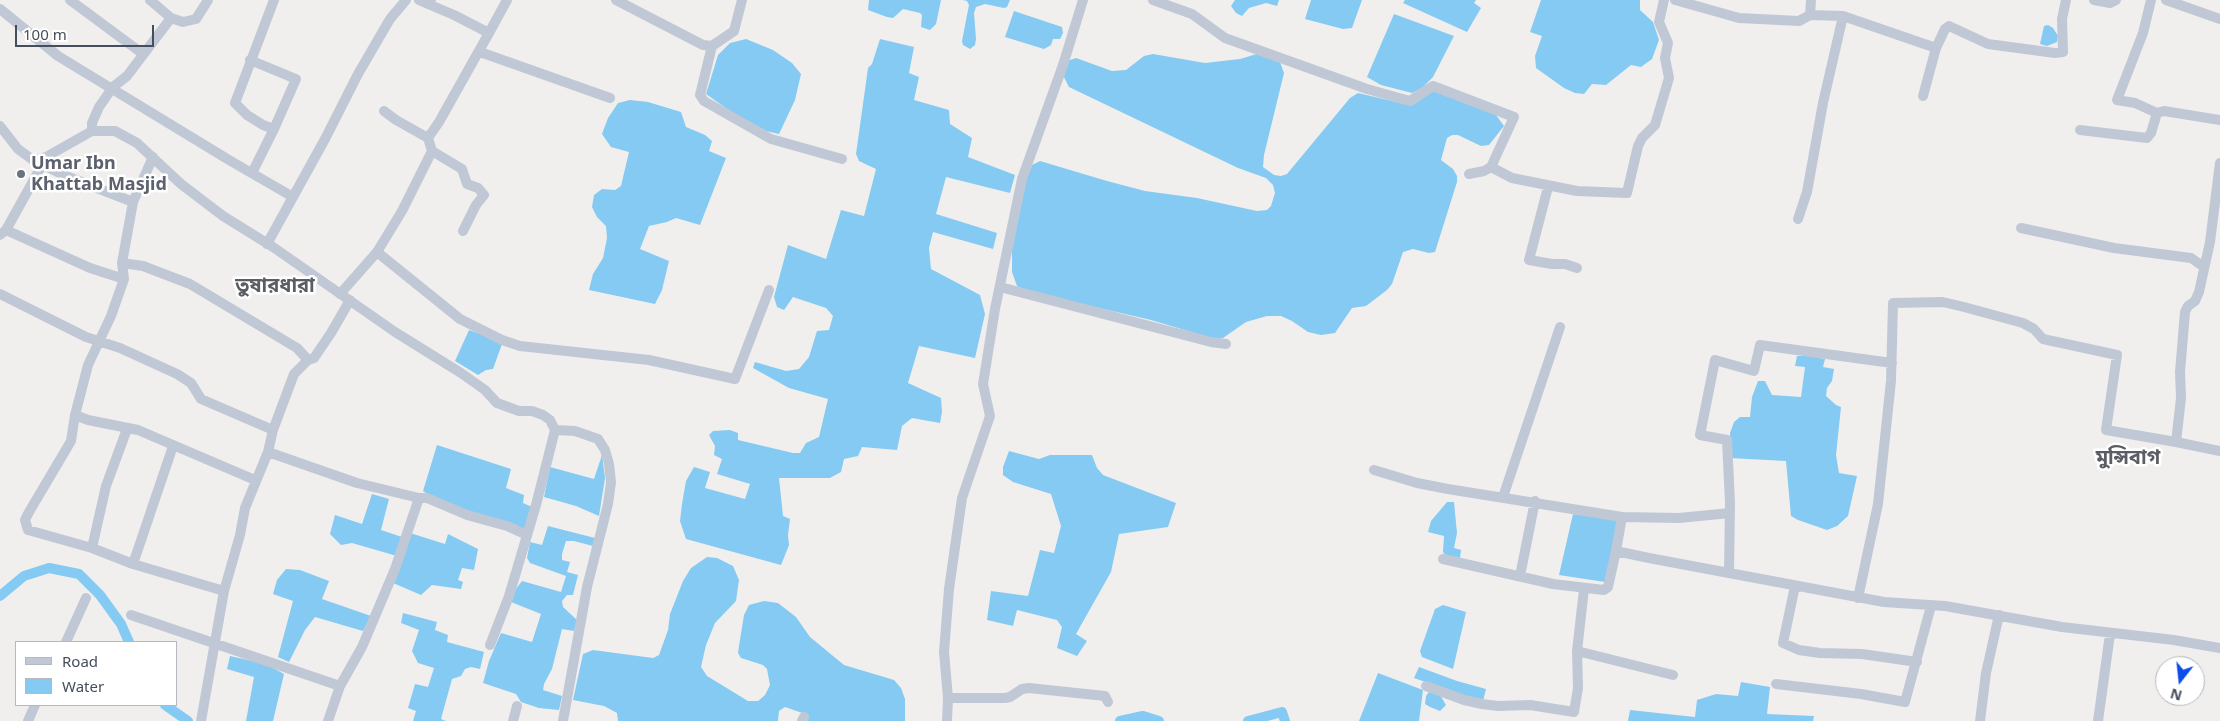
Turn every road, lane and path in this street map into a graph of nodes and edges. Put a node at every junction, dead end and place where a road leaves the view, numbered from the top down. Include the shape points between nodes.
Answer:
1 (70, 0) edge
2 (150, 0) edge
3 (208, 0) edge
4 (274, 0) edge
5 (406, 0) edge
6 (507, 0) edge
7 (616, 0) edge
8 (742, 0) edge
9 (1084, 0) edge
10 (1153, 0) edge
11 (1664, 0) edge
12 (1675, 0) edge
13 (1811, 0) edge
14 (2066, 0) edge
15 (2094, 0) edge
16 (2116, 0) edge
17 (2151, 0) edge
18 (2166, 0) edge
19 (426, 1) edge
20 (0, 9) edge
21 (1810, 15) junction
22 (1843, 16) junction
23 (171, 18) junction
24 (2220, 19) edge
25 (489, 33) junction
26 (712, 46) junction
27 (1936, 48) junction
28 (480, 52) junction
29 (143, 54) junction
30 (250, 60) junction
31 (112, 87) junction
32 (1923, 96) dead end
33 (610, 98) dead end
34 (384, 111) dead end
35 (2157, 113) junction
36 (2220, 120) edge
37 (0, 126) edge
38 (274, 129) junction
39 (2080, 130) dead end
40 (92, 131) junction
41 (428, 138) junction
42 (432, 151) junction
43 (153, 157) junction
44 (842, 159) dead end
45 (41, 160) junction
46 (2220, 163) edge
47 (1491, 167) junction
48 (252, 174) junction
49 (1468, 174) dead end
50 (1548, 187) junction
51 (293, 197) junction
52 (132, 202) junction
53 (1798, 219) dead end
54 (2021, 228) dead end
55 (463, 231) dead end
56 (3, 232) edge
57 (267, 244) junction
58 (2220, 248) edge
59 (2208, 249) junction
60 (376, 252) junction
61 (122, 263) junction
62 (2204, 266) junction
63 (1577, 268) dead end
64 (124, 279) junction
65 (1000, 287) junction
66 (769, 290) dead end
67 (0, 294) edge
68 (340, 294) junction
69 (350, 300) junction
70 (1560, 327) dead end
71 (99, 342) junction
72 (1226, 344) dead end
73 (308, 360) junction
74 (1892, 362) junction
75 (76, 415) junction
76 (127, 429) junction
77 (273, 430) junction
78 (555, 430) junction
79 (2176, 442) junction
80 (173, 446) junction
81 (2220, 451) edge
82 (268, 452) junction
83 (1374, 470) dead end
84 (255, 480) junction
85 (1503, 497) junction
86 (418, 498) junction
87 (1535, 501) junction
88 (1730, 513) junction
89 (1622, 517) junction
90 (527, 535) junction
91 (92, 548) junction
92 (1616, 551) junction
93 (1443, 558) dead end
94 (133, 564) junction
95 (1729, 573) junction
96 (1520, 576) junction
97 (1795, 586) junction
98 (1584, 589) junction
99 (224, 591) junction
100 (86, 598) dead end
101 (1858, 598) junction
102 (1931, 606) junction
103 (131, 615) dead end
104 (1999, 615) junction
105 (2110, 634) junction
106 (66, 641) edge
107 (214, 644) junction
108 (490, 645) dead end
109 (2220, 648) edge
110 (1577, 651) junction
111 (1917, 662) junction
112 (1673, 675) dead end
113 (1776, 684) dead end
114 (340, 686) junction
115 (1426, 686) dead end
116 (948, 698) junction
117 (1108, 702) dead end
118 (35, 706) edge
119 (517, 706) dead end
120 (1573, 717) edge
121 (28, 721) edge
122 (201, 721) edge
123 (328, 721) edge
124 (513, 721) edge
125 (563, 721) edge
126 (947, 721) edge
127 (1980, 721) edge
128 (2098, 721) edge

1 - 29 street
2 - 23 street
3 - 23 street via 196,19 183,22
4 - 30 street
5 - 51 street via 390,19
6 - 25 street
7 - 26 street via 703,45
8 - 26 street via 734,31
9 - 65 street via 1022,179
10 - 47 street via 1192,14 1224,38 1367,89 1410,101 1433,86 1514,117
11 - 50 street via 1659,22 1668,43 1665,58 1669,78 1655,125 1638,146 1627,193
12 - 21 street via 1739,18 1800,20
13 - 21 street
14 - 27 street via 2062,19 2063,52 1988,44 1949,26
15 - 16 street via 2110,3
17 - 35 street via 2143,33 2118,100
18 - 24 street
19 - 25 street
20 - 31 street via 58,56
21 - 22 street
22 - 27 street
22 - 53 street via 1807,192
23 - 29 street
25 - 28 street
26 - 44 street via 700,95 704,101 771,139
27 - 32 street
28 - 33 street
28 - 41 street
29 - 31 street via 127,76
30 - 38 street via 235,103 248,115
30 - 38 street via 296,79
31 - 40 street via 99,107
31 - 48 street
34 - 41 street
35 - 36 street via 2202,115
35 - 39 street via 2152,133 2147,138
37 - 45 street via 18,149
38 - 48 street
40 - 43 street via 115,131
40 - 45 street
41 - 42 street
42 - 55 street via 462,169 467,184 484,194
42 - 60 street via 402,211
43 - 52 street
43 - 57 street via 181,184
45 - 52 street via 66,176
45 - 56 street
46 - 59 street
47 - 49 street
47 - 50 street via 1512,178
48 - 51 street
50 - 63 street via 1529,260
51 - 57 street
52 - 61 street
54 - 62 street via 2114,248 2191,258
56 - 64 street
57 - 68 street
58 - 59 street
59 - 62 street
60 - 66 street via 460,319 502,340 520,346 649,360 735,379
60 - 68 street
61 - 64 street
61 - 73 street via 142,266 190,284 297,348
62 - 79 street via 2195,301 2185,312
64 - 71 street
65 - 72 street
65 - 116 street via 983,384 990,416 962,498 952,565 944,652
67 - 71 street
68 - 69 street
69 - 73 street via 323,346 314,358
69 - 78 street via 461,373 497,403 543,415
70 - 85 street
71 - 75 street via 88,365
71 - 77 street via 177,374 191,383 201,399
73 - 77 street via 294,374
74 - 79 street via 1893,303 1943,302 2015,321 2034,329 2043,339 2117,355 2106,430
74 - 88 street via 1760,345 1754,370 1715,360 1700,435 1727,440
74 - 101 street via 1878,504
75 - 76 street
75 - 91 street via 71,441 29,512 26,524 28,530
76 - 80 street via 138,430
76 - 91 street via 106,486
77 - 82 street
78 - 90 street
78 - 125 street via 575,431 598,439 605,450 611,482 587,587
79 - 81 street
80 - 84 street
80 - 94 street
82 - 84 street
82 - 86 street via 357,483
83 - 85 street via 1417,483
84 - 99 street
85 - 87 street
86 - 90 street via 427,498
86 - 114 street via 396,569 359,653
87 - 89 street
87 - 96 street
88 - 89 street via 1679,518
88 - 95 street
89 - 92 street
90 - 108 street
91 - 94 street
92 - 95 street
92 - 98 street via 1608,587 1604,590
93 - 96 street
94 - 99 street
95 - 97 street
96 - 98 street
97 - 101 street
97 - 111 street via 1782,644 1820,653 1862,654
98 - 110 street
99 - 107 street
100 - 106 street
101 - 102 street
102 - 104 street
102 - 111 street
103 - 107 street
104 - 105 street
104 - 127 street via 1986,673
105 - 109 street
105 - 128 street
107 - 114 street
107 - 122 street
110 - 112 street
110 - 120 street via 1578,688
111 - 113 street via 1905,702
114 - 123 street
115 - 120 street via 1482,704 1530,705
116 - 117 street via 1005,698 1029,688 1105,696
116 - 126 street
118 - 121 street
119 - 124 street

